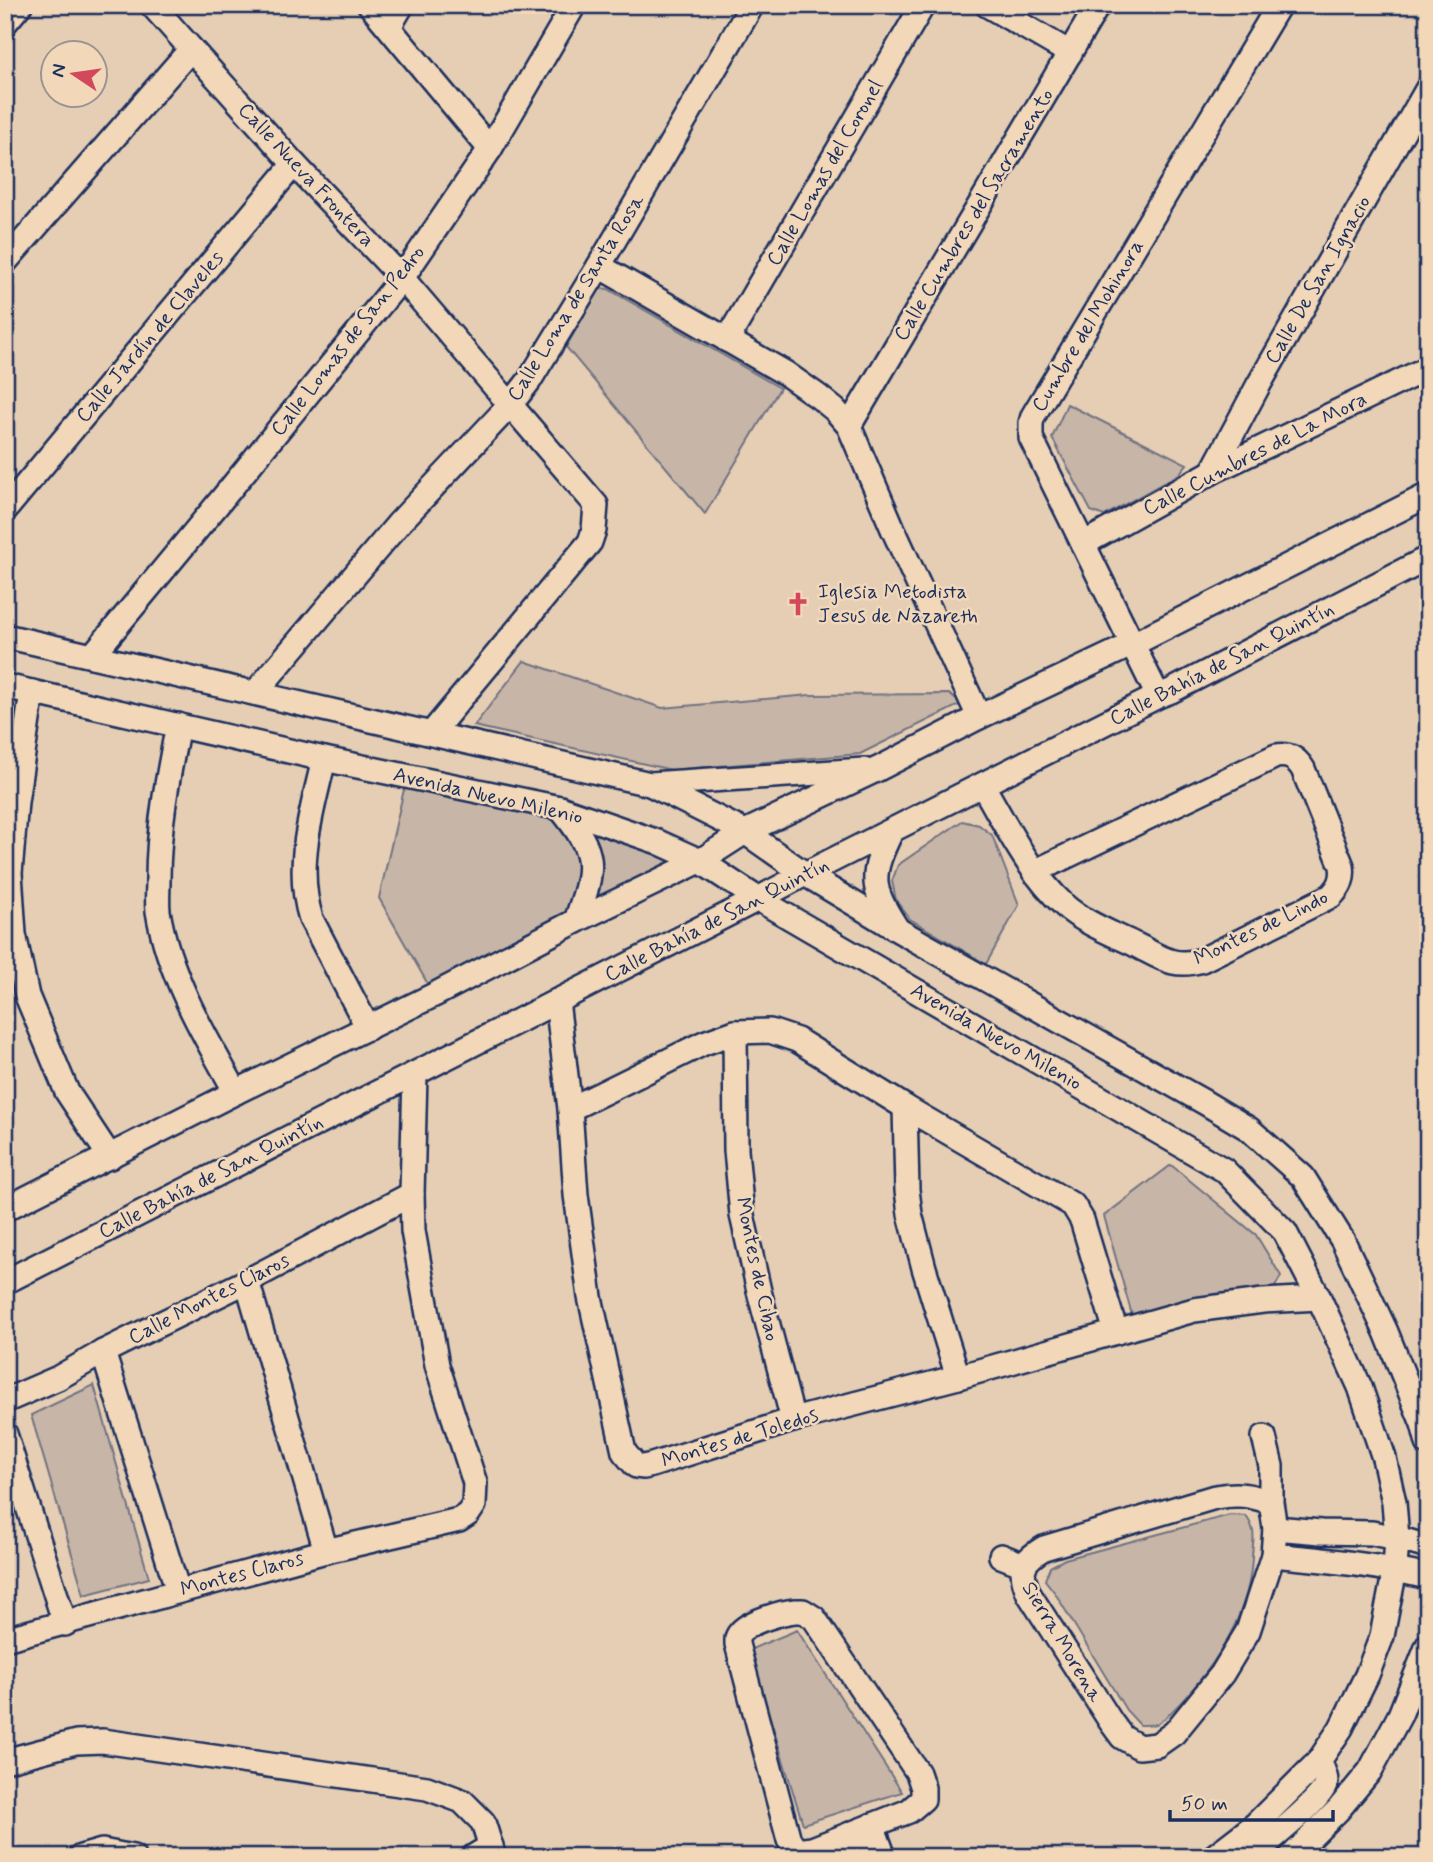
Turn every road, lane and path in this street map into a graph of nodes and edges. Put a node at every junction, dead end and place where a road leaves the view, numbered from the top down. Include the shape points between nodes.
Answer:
1 (20, 5) edge
2 (152, 5) edge
3 (370, 5) edge
4 (402, 5) edge
5 (574, 5) edge
6 (752, 5) edge
7 (923, 5) edge
8 (987, 5) edge
9 (1098, 5) edge
10 (1279, 5) edge
11 (5, 23) edge
12 (389, 27) junction
13 (191, 49) junction
14 (1070, 53) junction
15 (1428, 88) edge
16 (490, 149) junction
17 (294, 164) junction
18 (5, 262) edge
19 (599, 266) junction
20 (402, 278) junction
21 (727, 340) junction
22 (1428, 368) edge
23 (511, 404) junction
24 (849, 426) junction
25 (1212, 472) junction
26 (1428, 495) edge
27 (5, 510) edge
28 (1083, 544) junction
29 (1428, 558) edge
30 (5, 636) edge
31 (1133, 644) junction
32 (92, 656) junction
33 (5, 686) edge
34 (32, 692) junction
35 (255, 693) junction
36 (1158, 696) junction
37 (979, 717) junction
38 (178, 725) junction
39 (431, 734) junction
40 (324, 759) junction
41 (878, 769) junction
42 (650, 784) junction
43 (982, 786) junction
44 (560, 808) junction
45 (745, 832) junction
46 (891, 832) junction
47 (700, 861) junction
48 (1034, 872) junction
49 (805, 874) junction
50 (758, 900) junction
51 (576, 920) junction
52 (898, 930) junction
53 (557, 1001) junction
54 (368, 1028) junction
55 (735, 1032) junction
56 (415, 1074) junction
57 (236, 1092) junction
58 (905, 1107) junction
59 (570, 1109) junction
60 (110, 1157) junction
61 (412, 1194) junction
62 (5, 1209) edge
63 (247, 1281) junction
64 (5, 1282) edge
65 (1319, 1298) junction
66 (1116, 1332) junction
67 (103, 1352) junction
68 (958, 1377) junction
69 (5, 1401) edge
70 (793, 1420) junction
71 (5, 1434) edge
72 (1264, 1437) dead end
73 (1428, 1443) edge
74 (1271, 1502) junction
75 (1275, 1528) junction
76 (1397, 1538) junction
77 (1428, 1547) edge
78 (326, 1551) junction
79 (1273, 1555) junction
80 (1001, 1556) dead end
81 (1024, 1565) junction
82 (1395, 1569) junction
83 (1428, 1577) edge
84 (178, 1591) junction
85 (65, 1623) junction
86 (5, 1639) edge
87 (1428, 1645) edge
88 (5, 1761) edge
89 (1319, 1761) junction
90 (863, 1829) junction
91 (486, 1853) edge
92 (81, 1857) edge
93 (133, 1857) edge
94 (862, 1857) edge
95 (884, 1857) edge
96 (1213, 1857) edge
97 (1251, 1857) edge
98 (1291, 1857) edge

1 - 11 street
2 - 13 street, Calle Nueva Frontera
3 - 12 street
4 - 12 street
5 - 16 street, Calle Lomas de San Pedro
6 - 19 street, Calle Loma de Santa Rosa
7 - 21 street, Calle Lomas del Coronel
8 - 14 street
9 - 14 street, Calle Cumbres del Sacramento
10 - 28 street, Cumbre del Mohinora via 1033,416 1031,438
12 - 16 street
13 - 17 street, Calle Nueva Frontera
13 - 18 street
14 - 24 street, Calle Cumbres del Sacramento
15 - 25 street, Calle De San Ignacio
16 - 20 street, Calle Lomas de San Pedro
17 - 20 street, Calle Nueva Frontera
17 - 27 street, Calle Jardín de Claveles
19 - 21 street
19 - 23 street, Calle Loma de Santa Rosa
20 - 23 street, Calle Nueva Frontera
20 - 32 street, Calle Lomas de San Pedro
21 - 24 street via 820,397
22 - 25 street, Calle Cumbres de La Mora
23 - 35 street, Calle Loma de Santa Rosa via 399,523
23 - 39 street, Calle Nueva Frontera via 596,505 596,518 590,542
24 - 37 street
25 - 28 street, Calle Cumbres de La Mora
26 - 31 street
28 - 31 street, Cumbre del Mohinora
29 - 36 street, Calle Bahía de San Quintín
30 - 32 street
31 - 36 street, Cumbre del Mohinora
31 - 37 street
32 - 35 street
33 - 34 street, Avenida Nuevo Milenio
34 - 38 street, Avenida Nuevo Milenio
34 - 60 street via 11,861 14,934 27,996 66,1092
35 - 39 street
36 - 43 street, Calle Bahía de San Quintín
37 - 41 street
38 - 40 street, Avenida Nuevo Milenio
38 - 57 street via 162,813 158,909 177,973
39 - 42 street
40 - 44 street, Avenida Nuevo Milenio
40 - 54 street via 304,846 305,901
41 - 42 street
41 - 45 street
42 - 45 street
43 - 46 street, Calle Bahía de San Quintín
43 - 48 street, Montes de Lindo
44 - 47 street, Avenida Nuevo Milenio
44 - 51 street via 578,830 590,860 588,887
45 - 47 street
45 - 49 street
46 - 49 street, Calle Bahía de San Quintín
46 - 52 street via 877,866 876,884 879,899
47 - 50 street, Avenida Nuevo Milenio
47 - 51 street
48 - 48 street, Montes de Lindo via 1066,908 1179,964 1202,960 1331,896 1343,873 1303,769 1284,755
49 - 50 street, Calle Bahía de San Quintín
49 - 52 street
50 - 53 street, Calle Bahía de San Quintín
50 - 65 street, Avenida Nuevo Milenio via 1224,1170 1285,1232
51 - 54 street
52 - 73 street via 1249,1129 1303,1177 1343,1241 1386,1332
53 - 56 street, Calle Bahía de San Quintín
53 - 59 street, Montes de Toledos
54 - 57 street
55 - 58 street via 770,1031 797,1041
55 - 59 street
55 - 70 street, Montes de Cibao via 741,1214
56 - 61 street
56 - 64 street, Calle Bahía de San Quintín
57 - 60 street
58 - 66 street via 1073,1205 1082,1220
58 - 68 street via 910,1214
59 - 70 street, Montes de Toledos via 590,1297 628,1459 636,1466 652,1465
60 - 62 street
61 - 63 street, Calle Montes Claros
61 - 78 street, Montes Claros via 413,1231 437,1365 475,1483 474,1505 459,1520
63 - 67 street, Calle Montes Claros
63 - 78 street
65 - 66 street, Montes de Toledos via 1194,1310
65 - 76 street, Avenida Nuevo Milenio via 1360,1387 1384,1458
66 - 68 street, Montes de Toledos
67 - 69 street, Calle Montes Claros
67 - 84 street
68 - 70 street, Montes de Toledos
71 - 85 street
72 - 74 street via 1271,1466
74 - 75 street, Sierra Morena
74 - 81 street, Sierra Morena via 1247,1494 1215,1497 1044,1548
75 - 76 street
75 - 79 street, Sierra Morena
76 - 77 street
76 - 82 street, Avenida Nuevo Milenio
78 - 84 street, Montes Claros
79 - 81 street, Sierra Morena via 1248,1631 1222,1674 1174,1733 1135,1755 1028,1594 1022,1578
79 - 82 street
80 - 81 street
82 - 83 street
82 - 89 street, Avenida Nuevo Milenio via 1382,1636 1367,1675
84 - 85 street, Montes Claros
85 - 86 street, Montes Claros
87 - 98 street via 1400,1715 1370,1771
88 - 91 street via 76,1742 103,1741 427,1788 462,1801 483,1822
89 - 96 street, Avenida Nuevo Milenio via 1256,1824
89 - 97 street via 1326,1781 1316,1800
90 - 90 street via 909,1811 923,1799 918,1773 809,1613 784,1612 746,1627 737,1644 791,1846 804,1851
90 - 94 street
90 - 95 street
92 - 93 street via 102,1851

